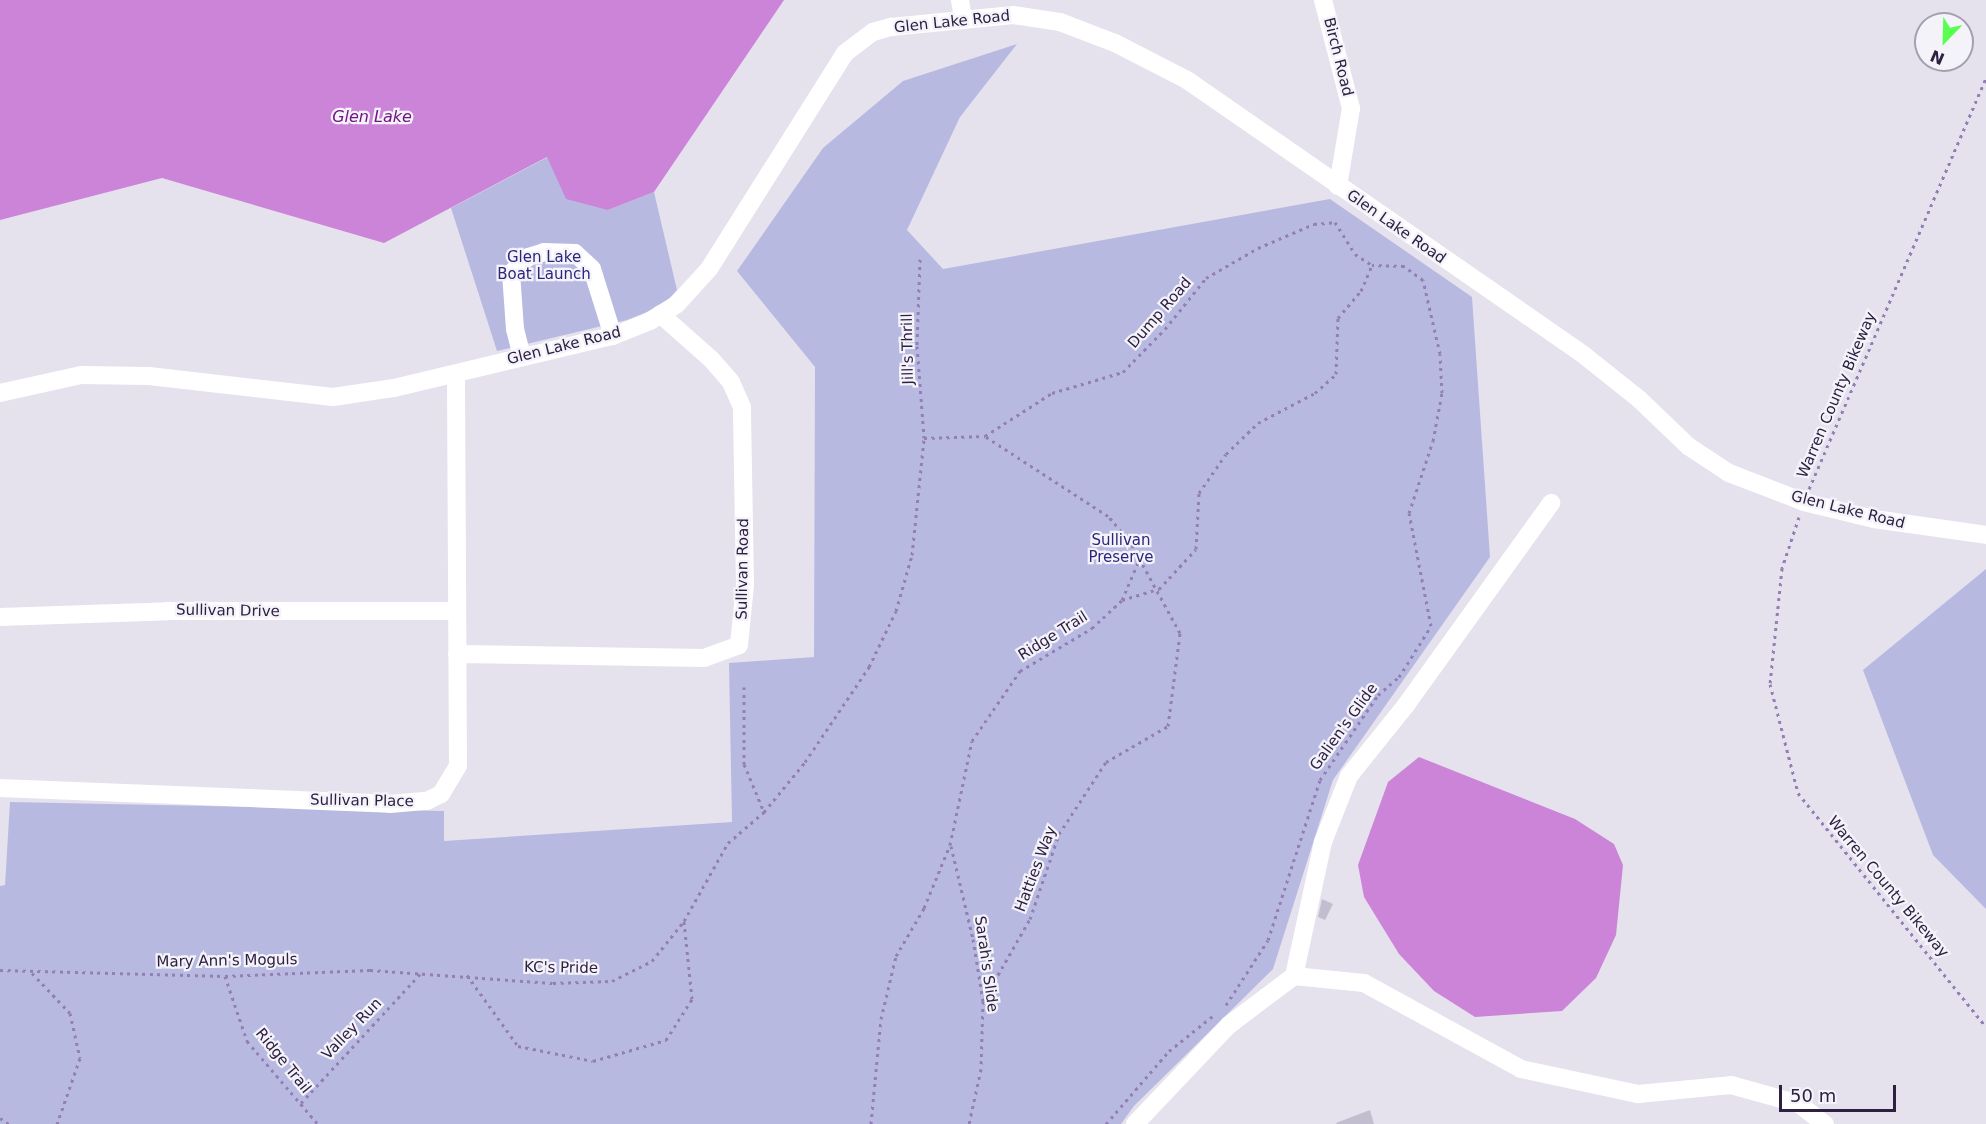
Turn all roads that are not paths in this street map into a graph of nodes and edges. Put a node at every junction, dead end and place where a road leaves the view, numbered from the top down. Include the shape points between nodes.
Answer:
1 (960, 0) edge
2 (1323, 0) edge
3 (963, 19) junction
4 (1338, 186) junction
5 (660, 314) junction
6 (613, 336) junction
7 (522, 357) junction
8 (456, 374) junction
9 (0, 393) edge
10 (1551, 503) dead end
11 (1986, 535) edge
12 (457, 610) junction
13 (0, 617) edge
14 (457, 654) junction
15 (0, 788) edge
16 (1294, 976) junction
17 (1135, 1124) edge
18 (1825, 1124) edge

1 - 3 street
2 - 4 street, Birch Road via 1350,108
3 - 4 street, Glen Lake Road via 1013,15 1060,22 1115,43 1187,80
3 - 5 street, Glen Lake Road via 873,32 845,53 709,269 677,304
4 - 11 street, Glen Lake Road via 1585,356 1639,399 1688,446 1729,473 1804,502 1874,519
5 - 6 street, Glen Lake Road
5 - 14 street, Sullivan Road via 732,382 742,407 745,585 739,645 704,658
6 - 7 street, Glen Lake Road
6 - 7 street via 592,269 575,253 544,252 528,257 511,273 513,319
7 - 8 street, Glen Lake Road
8 - 9 street, Glen Lake Road via 333,397 138,376 81,375
8 - 12 street, Sullivan Place
10 - 16 street via 1406,705 1349,776 1323,842
12 - 13 street, Sullivan Drive via 168,611
12 - 14 street, Sullivan Place
14 - 15 street, Sullivan Place via 458,766 441,794 427,801 390,804
16 - 17 street via 1229,1025
16 - 18 street via 1364,983 1521,1069 1638,1094 1731,1085 1799,1104

